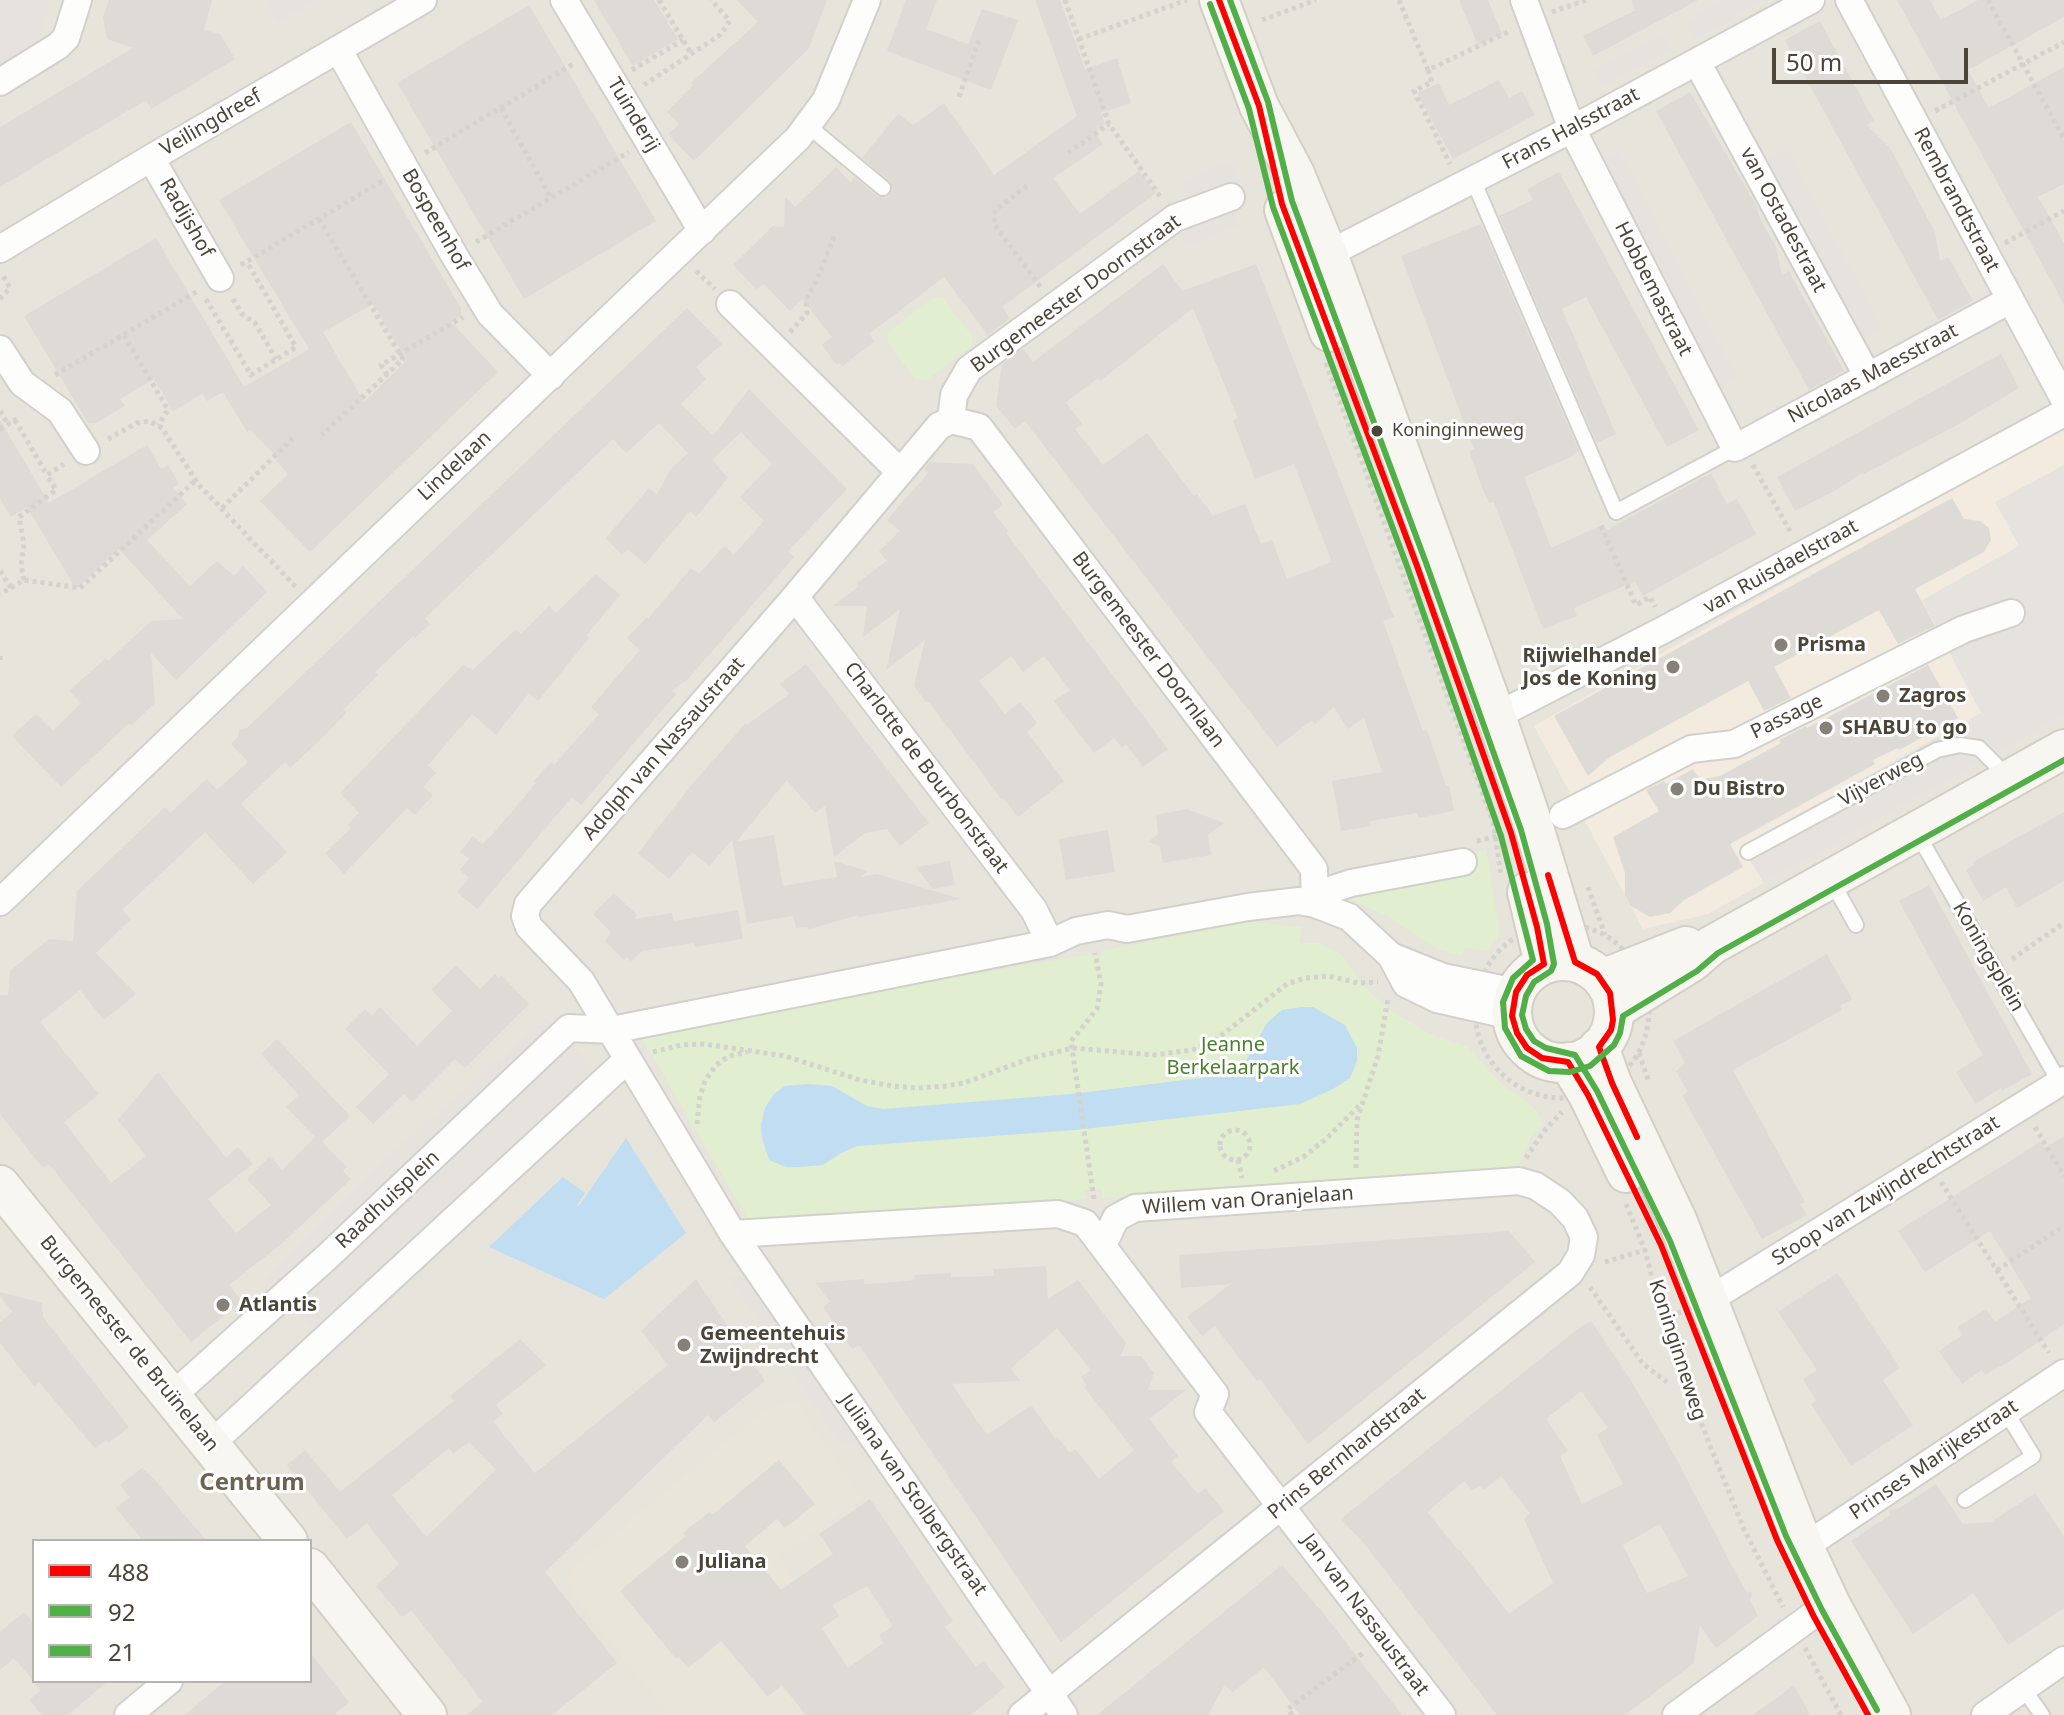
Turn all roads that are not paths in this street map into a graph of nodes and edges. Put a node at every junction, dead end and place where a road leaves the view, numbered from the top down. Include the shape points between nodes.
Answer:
1 (78, 0) edge
2 (423, 0) edge
3 (564, 0) edge
4 (867, 0) edge
5 (1219, 0) edge
6 (1811, 0) edge
7 (1849, 0) edge
8 (1528, 10) edge
9 (338, 49) junction
10 (1697, 62) junction
11 (0, 82) edge
12 (1259, 106) junction
13 (807, 125) junction
14 (1572, 129) junction
15 (151, 158) junction
16 (1467, 183) junction
17 (883, 188) dead end
18 (1231, 197) dead end
19 (702, 231) junction
20 (0, 249) edge
21 (1328, 254) junction
22 (210, 284) road end
23 (2010, 300) junction
24 (730, 304) road end
25 (0, 349) edge
26 (551, 376) junction
27 (1868, 377) junction
28 (2064, 399) edge
29 (2064, 413) edge
30 (951, 420) junction
31 (1738, 446) junction
32 (86, 451) road end
33 (900, 472) junction
34 (795, 597) junction
35 (2011, 613) dead end
36 (1496, 716) junction
37 (2064, 749) edge
38 (2007, 782) junction
39 (1563, 815) dead end
40 (1917, 832) junction
41 (1748, 852) dead end
42 (1463, 862) dead end
43 (1831, 880) junction
44 (0, 902) edge
45 (1315, 904) junction
46 (1856, 925) dead end
47 (1127, 929) junction
48 (1050, 943) junction
49 (1597, 985) junction
50 (1514, 1004) junction
51 (612, 1030) junction
52 (628, 1059) junction
53 (1576, 1069) junction
54 (2062, 1081) edge
55 (0, 1185) edge
56 (733, 1234) junction
57 (1103, 1245) junction
58 (1570, 1273) joint
59 (1707, 1301) junction
60 (2063, 1373) edge
61 (171, 1397) junction
62 (2006, 1412) junction
63 (210, 1445) junction
64 (1965, 1500) dead end
65 (1283, 1506) junction
66 (286, 1539) edge
67 (1804, 1547) junction
68 (312, 1571) edge
69 (1797, 1617) junction
70 (2064, 1660) edge
71 (167, 1683) edge
72 (2023, 1688) junction
73 (1049, 1693) junction
74 (128, 1715) edge
75 (427, 1715) edge
76 (1022, 1715) edge
77 (1064, 1715) edge
78 (1442, 1715) edge
79 (1676, 1715) edge
80 (1868, 1715) edge
81 (1891, 1715) edge
82 (1985, 1715) edge
83 (2042, 1715) edge

1 - 11 street via 66,38
2 - 9 street, Veilingdreef
3 - 19 street, Tuinderij
4 - 13 street, Lindelaan via 826,100
5 - 12 main road
6 - 10 street, Frans Halsstraat
7 - 23 street, Rembrandtstraat
8 - 14 street, Hobbemastraat
9 - 15 street, Veilingdreef
9 - 26 street, Bospeenhof via 485,305
10 - 14 street, Frans Halsstraat
10 - 27 street, van Ostadestraat
12 - 21 main road
12 - 49 main road via 1282,204 1417,566 1511,833 1537,927
13 - 17 lane
13 - 19 street, Lindelaan
14 - 16 street, Frans Halsstraat
14 - 31 street, Hobbemastraat
15 - 20 street, Veilingdreef
15 - 22 street, Radijshof
16 - 21 street, Frans Halsstraat
16 - 31 lane via 1616,512
18 - 30 street, Burgemeester Doornstraat via 1175,218 969,369 954,395
19 - 26 street, Lindelaan
21 - 36 main road
23 - 27 street, Nicolaas Maesstraat
23 - 28 street, Rembrandtstraat
24 - 33 street
25 - 32 street via 22,383 60,411
26 - 44 street, Lindelaan
27 - 31 street, Nicolaas Maesstraat
29 - 36 street, van Ruisdaelstraat
30 - 33 street, Adolph van Nassaustraat via 939,426
30 - 45 street, Burgemeester Doornlaan via 979,427 1314,869
33 - 34 street, Adolph van Nassaustraat
34 - 48 street, Charlotte de Bourbonstraat via 1034,910
34 - 51 street, Adolph van Nassaustraat via 528,904 529,927 581,981
35 - 39 street, Passage via 1964,629 1734,744 1691,749
36 - 49 main road
37 - 38 main road
38 - 40 main road
38 - 41 lane, Vijverweg via 1979,748 1937,750
40 - 43 main road
40 - 54 lane, Koningsplein
42 - 45 street via 1351,883
43 - 46 lane
43 - 49 main road via 1712,945 1687,946
45 - 47 street via 1282,902
45 - 50 street via 1349,917 1391,956
47 - 48 street via 1090,928
47 - 48 street via 1093,946
48 - 51 street
49 - 50 main road via 1527,975
49 - 53 main road via 1611,1030
50 - 53 main road via 1517,1033 1527,1048
51 - 52 street, Juliana van Stolbergstraat
51 - 61 street, Raadhuisplein via 569,1028
52 - 56 street, Juliana van Stolbergstraat
52 - 63 street
53 - 59 main road via 1612,1083 1678,1222
53 - 69 main road, Koninginneweg via 1661,1245 1761,1502
54 - 59 street, Stoop van Zwijndrechtstraat
55 - 61 main road, Burgemeester de Bruïnelaan
56 - 57 street via 1058,1214 1085,1223
56 - 73 street, Juliana van Stolbergstraat
57 - 58 street, Willem van Oranjelaan via 1116,1218 1135,1208 1519,1181 1536,1186 1575,1218 1584,1237
57 - 65 street, Jan van Nassaustraat via 1215,1394 1208,1412
58 - 65 street, Prins Bernhardstraat
59 - 67 main road
60 - 62 street, Prinses Marijkestraat
61 - 63 main road, Burgemeester de Bruïnelaan
62 - 64 lane via 2033,1456
62 - 67 street, Prinses Marijkestraat
63 - 66 main road, Burgemeester de Bruïnelaan
65 - 73 street, Prins Bernhardstraat
65 - 78 street, Jan van Nassaustraat
67 - 81 main road
68 - 75 main road
69 - 79 street
69 - 80 main road, Koninginneweg
70 - 72 street
71 - 74 street
72 - 82 street
72 - 83 lane
73 - 76 street, Prins Bernhardstraat
73 - 77 street, Juliana van Stolbergstraat

